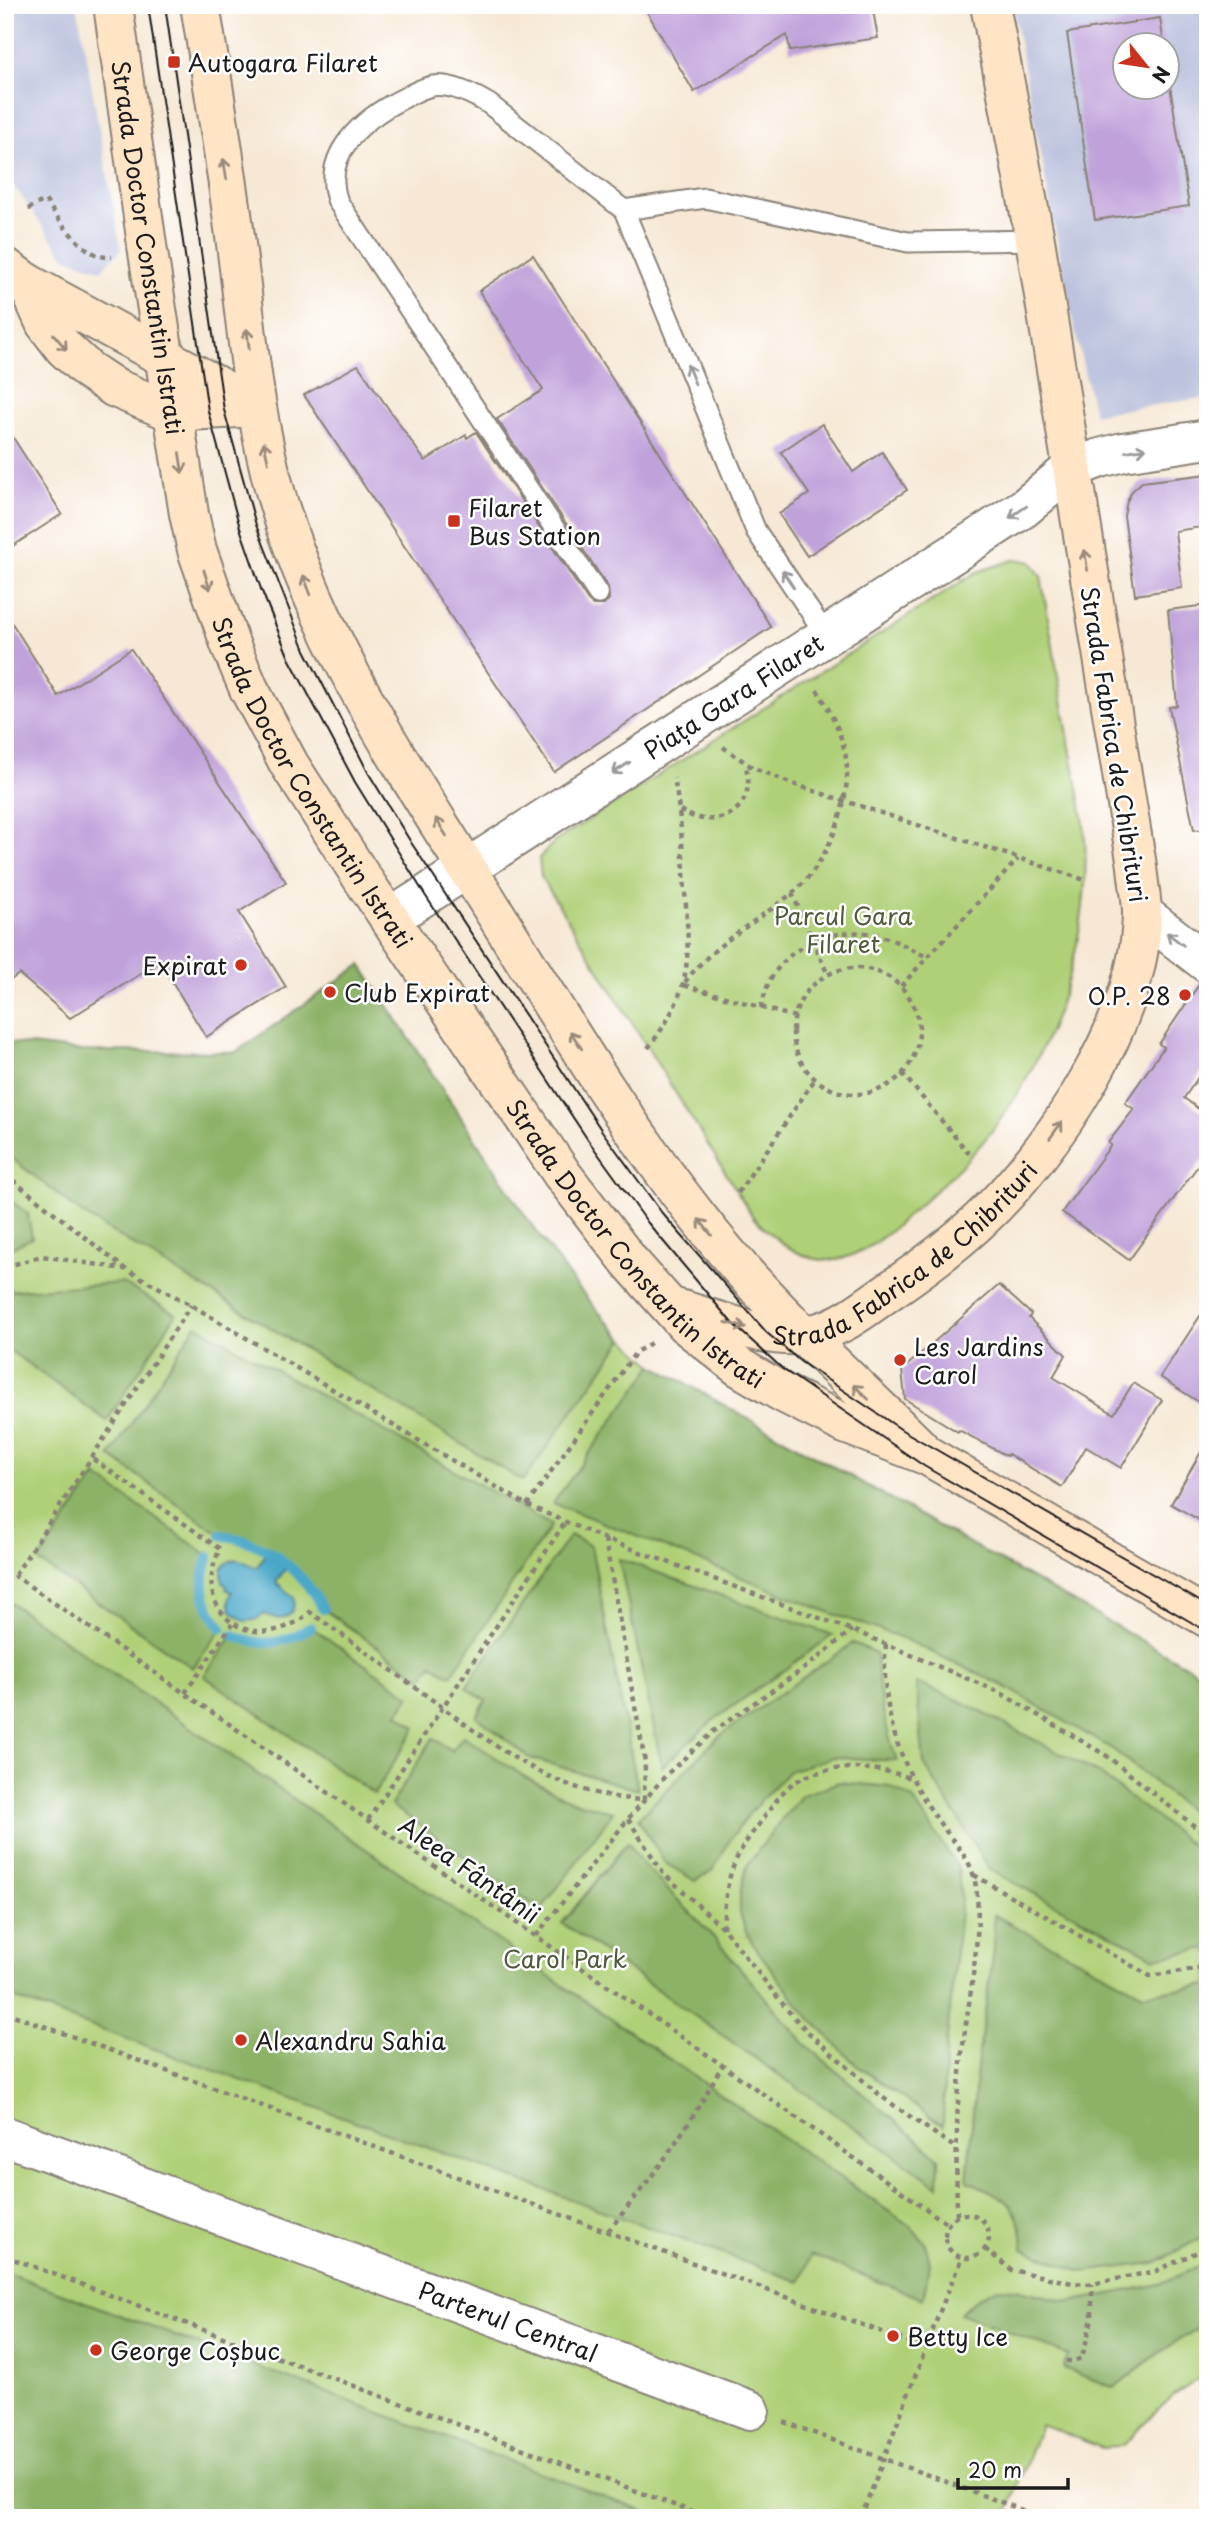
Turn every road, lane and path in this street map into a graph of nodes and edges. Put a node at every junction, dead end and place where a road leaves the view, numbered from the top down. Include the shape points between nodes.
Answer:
1 (113, 5) edge
2 (200, 5) edge
3 (990, 5) edge
4 (28, 209) dead end
5 (624, 210) junction
6 (1035, 240) junction
7 (148, 252) junction
8 (16, 275) edge
9 (165, 358) junction
10 (256, 407) junction
11 (172, 412) junction
12 (1208, 439) edge
13 (1071, 469) junction
14 (597, 594) dead end
15 (826, 635) junction
16 (810, 679) dead end
17 (715, 739) dead end
18 (745, 763) junction
19 (672, 766) dead end
20 (843, 800) junction
21 (680, 810) junction
22 (1018, 859) junction
23 (466, 868) junction
24 (1086, 880) dead end
25 (792, 893) junction
26 (1142, 914) junction
27 (389, 919) junction
28 (813, 941) junction
29 (927, 957) junction
30 (1208, 964) edge
31 (828, 975) junction
32 (683, 985) junction
33 (901, 986) junction
34 (761, 1008) junction
35 (794, 1017) junction
36 (648, 1048) dead end
37 (902, 1073) junction
38 (815, 1079) junction
39 (971, 1156) dead end
40 (5, 1174) edge
41 (738, 1193) dead end
42 (5, 1267) edge
43 (125, 1269) junction
44 (191, 1305) junction
45 (678, 1315) junction
46 (803, 1335) junction
47 (928, 1456) junction
48 (93, 1459) junction
49 (527, 1505) junction
50 (566, 1521) junction
51 (604, 1539) junction
52 (5, 1569) edge
53 (15, 1575) junction
54 (1208, 1618) edge
55 (232, 1624) junction
56 (852, 1630) junction
57 (886, 1644) junction
58 (185, 1693) junction
59 (443, 1707) junction
60 (912, 1779) junction
61 (644, 1800) junction
62 (628, 1819) junction
63 (368, 1820) junction
64 (1208, 1837) edge
65 (974, 1875) junction
66 (723, 1928) junction
67 (536, 1936) junction
68 (1208, 1967) edge
69 (5, 2012) edge
70 (722, 2065) junction
71 (5, 2136) edge
72 (957, 2149) junction
73 (957, 2217) junction
74 (948, 2225) junction
75 (608, 2231) junction
76 (1208, 2247) edge
77 (985, 2249) junction
78 (5, 2256) edge
79 (962, 2258) junction
80 (1092, 2284) junction
81 (926, 2348) junction
82 (1066, 2361) dead end
83 (750, 2410) joint
84 (883, 2459) junction
85 (709, 2518) edge
86 (861, 2518) edge
87 (1044, 2518) edge

1 - 7 main road, Strada Doctor Constantin Istrati
10 -> 2 main road, Strada Doctor Constantin Istrati
3 - 6 main road, Strada Fabrica de Chibrituri
4 - 7 path via 45,200 73,238 107,258
5 - 6 lane via 705,198 908,242
5 - 14 lane via 489,104 439,86 390,105 358,127 332,180 338,202
15 -> 5 lane via 756,531
6 - 13 main road, Strada Fabrica de Chibrituri
7 - 9 main road, Strada Doctor Constantin Istrati
8 - 9 main road
8 -> 11 main road via 45,323 88,370 115,388
9 - 10 main road
9 - 11 main road, Strada Doctor Constantin Istrati
10 - 11 main road
23 -> 10 main road, Strada Doctor Constantin Istrati via 358,691 313,600 277,497
11 -> 27 main road, Strada Doctor Constantin Istrati via 197,550 249,689 289,764
13 -> 12 street via 1123,452
13 -> 15 street, Piața Gara Filaret via 1024,508
26 -> 13 main road, Strada Fabrica de Chibrituri
15 -> 23 street, Piața Gara Filaret
16 - 20 path via 841,737 847,770
17 - 18 path
18 - 20 path
18 - 21 path via 748,783 737,811 709,820
19 - 21 path
20 - 22 path
20 - 25 path via 825,853
21 - 32 path via 688,929
22 - 24 path
22 - 29 path
23 - 27 street, Piața Gara Filaret
46 -> 23 main road, Strada Doctor Constantin Istrati via 746,1276 664,1172
25 - 28 path
25 - 32 path via 727,940
30 -> 26 street
46 -> 26 main road, Strada Fabrica de Chibrituri via 844,1320 918,1271 979,1221 1029,1167 1094,1071 1117,1023 1133,977
27 - 45 main road, Strada Doctor Constantin Istrati via 562,1174 629,1261
28 - 29 path via 835,934 870,934
28 - 31 path
28 - 34 path via 772,975
29 - 33 path
31 - 33 path via 862,968 886,975
31 - 35 path via 805,993
32 - 34 path
32 - 36 path via 663,1029
33 - 37 path via 915,1009 919,1031 915,1053
34 - 35 path
35 - 38 path via 795,1047
37 - 38 path via 885,1087 853,1094
37 - 39 path
38 - 41 path
40 - 43 path
42 - 43 path via 42,1256
43 - 44 path
44 - 48 path
44 - 49 path
45 -> 46 main road, Strada Fabrica de Chibrituri via 767,1333
45 - 47 main road, Strada Doctor Constantin Istrati via 739,1367 783,1393 856,1429
45 - 49 path via 636,1352
47 -> 46 main road, Strada Doctor Constantin Istrati
47 - 54 main road, Strada Doctor Constantin Istrati
48 - 53 path
48 - 55 path via 220,1549 212,1565 212,1586 215,1601
49 - 50 path
50 - 51 path
50 - 59 path
51 - 56 path
51 - 61 path via 645,1762
52 - 53 path, Aleea Fântânii
53 - 58 path, Aleea Fântânii
55 - 58 path
55 - 59 path via 256,1632 280,1631 310,1612
56 - 57 path
56 - 61 path via 715,1730
57 - 60 path via 886,1698 892,1729
57 - 64 path via 999,1692 1107,1756
58 - 63 path, Aleea Fântânii
59 - 61 path via 530,1769 575,1789
59 - 63 path
60 - 65 path
60 - 66 path via 892,1772 836,1768 794,1783 740,1849 725,1893
61 - 62 path
62 - 66 path via 663,1873
62 - 67 path
63 - 67 path, Aleea Fântânii
65 - 68 path via 1150,1976
65 - 72 path via 978,1916 961,2064
66 - 72 path via 790,2013 828,2052 882,2097
67 - 70 path, Aleea Fântânii
69 - 75 path
70 - 74 path, Aleea Fântânii
70 - 75 path via 667,2158
71 - 83 street, Parterul Central
72 - 73 path
73 - 74 path
73 - 77 path via 971,2214 984,2221 990,2235
74 - 79 path via 947,2245
75 - 81 path
76 - 80 path via 1156,2272
77 - 79 path
77 - 80 path via 1012,2270
78 - 85 path
79 - 81 path
80 - 82 path via 1092,2319 1082,2358
81 - 84 path
83 - 84 path
84 - 86 path
84 - 87 path

